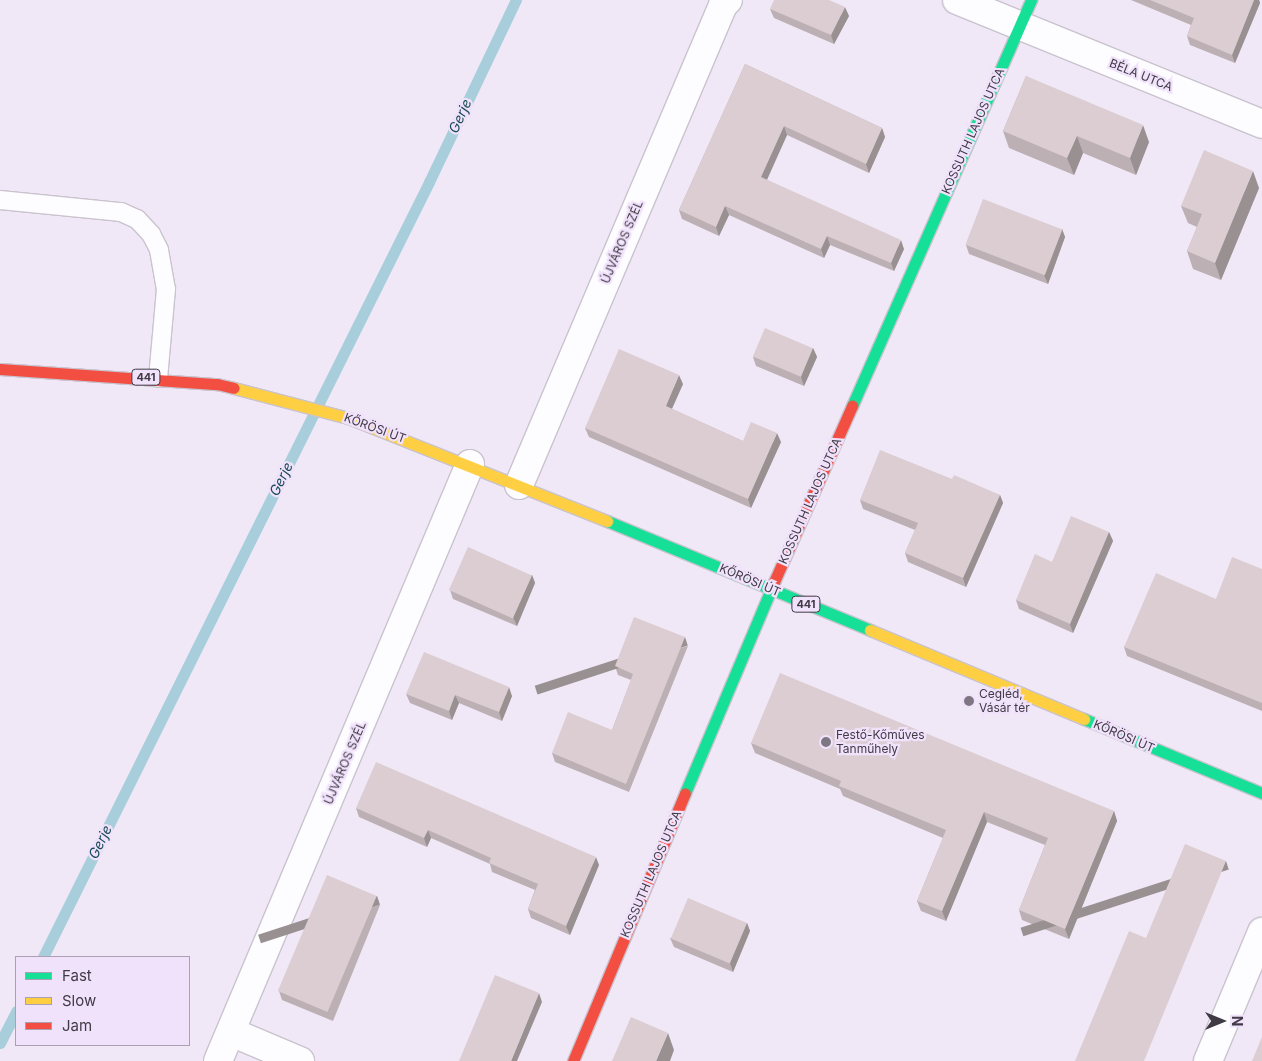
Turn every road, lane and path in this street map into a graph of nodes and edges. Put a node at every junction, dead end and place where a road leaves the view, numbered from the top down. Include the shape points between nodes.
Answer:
1 (728, 0) edge
2 (957, 0) edge
3 (1031, 0) edge
4 (1020, 26) junction
5 (1262, 124) edge
6 (0, 200) edge
7 (0, 369) edge
8 (158, 378) junction
9 (470, 464) junction
10 (519, 484) junction
11 (771, 589) junction
12 (1262, 793) edge
13 (1262, 932) edge
14 (231, 1032) junction
15 (218, 1061) edge
16 (300, 1061) edge
17 (572, 1061) edge
18 (1208, 1061) edge

1 - 10 street, ÚJVÁROS SZÉL via 723,5
2 - 4 street
3 - 4 main road, KOSSUTH LAJOS UTCA
4 - 5 street, BÉLA UTCA
4 - 11 main road, KOSSUTH LAJOS UTCA
6 - 8 lane via 121,212 137,219 151,234 159,250 166,289
7 - 8 main road, 441
8 - 9 main road, KŐRÖSI ÚT / 441 via 217,384 290,401 348,418
9 - 10 main road, KŐRÖSI ÚT / 441
9 - 14 street, ÚJVÁROS SZÉL
10 - 11 main road, KŐRÖSI ÚT / 441
11 - 12 main road, KŐRÖSI ÚT / 441
11 - 17 main road, KOSSUTH LAJOS UTCA
13 - 18 street
14 - 15 street, ÚJVÁROS SZÉL
14 - 16 street

